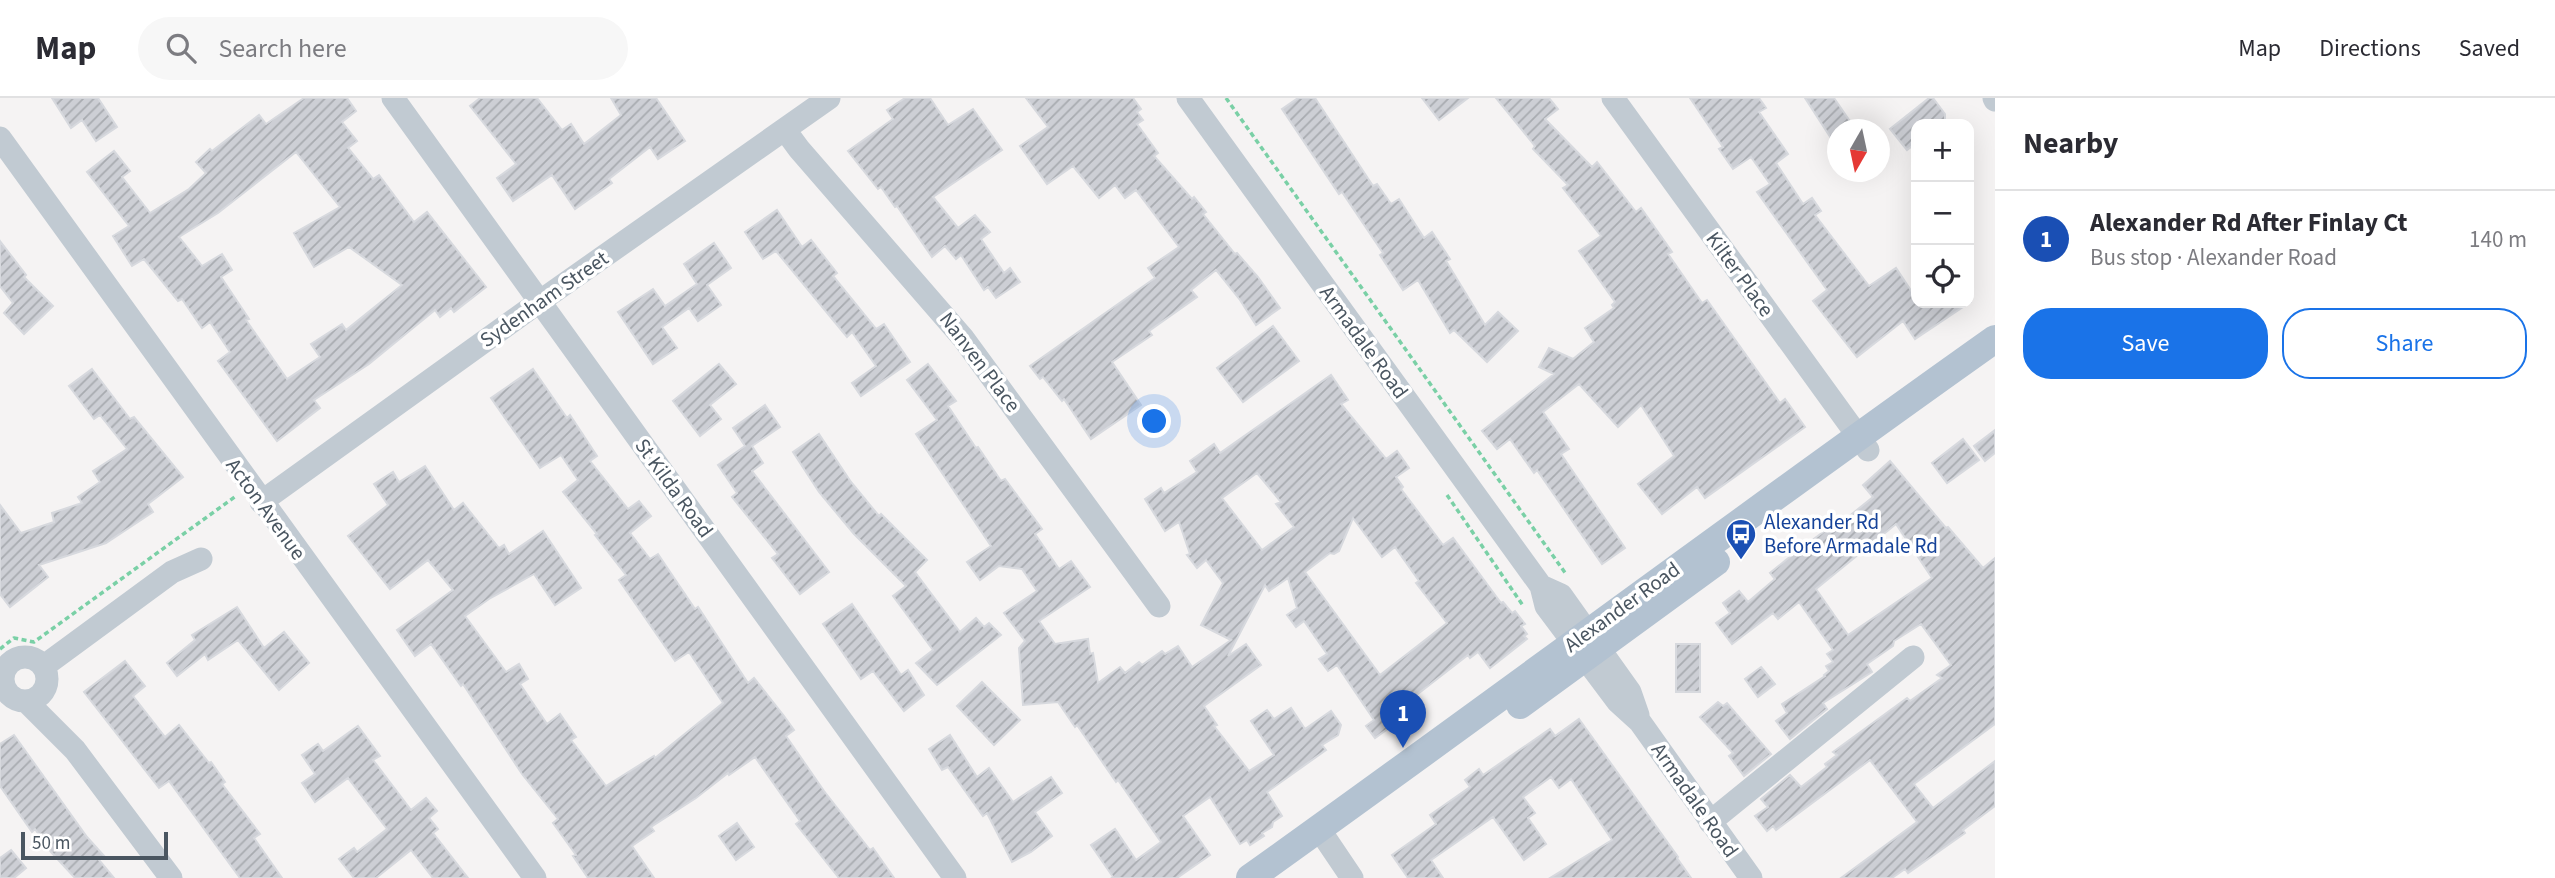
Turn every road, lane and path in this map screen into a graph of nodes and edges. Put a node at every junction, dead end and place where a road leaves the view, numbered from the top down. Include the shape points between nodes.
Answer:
1 (393, 98) edge
2 (829, 98) edge
3 (1188, 98) edge
4 (1226, 98) edge
5 (1613, 98) edge
6 (785, 130) junction
7 (0, 138) edge
8 (539, 302) junction
9 (1995, 339) edge
10 (1995, 358) edge
11 (1863, 443) junction
12 (261, 502) junction
13 (201, 559) dead end
14 (1570, 580) dead end
15 (1158, 606) dead end
16 (1586, 645) junction
17 (1913, 657) dead end
18 (7, 675) edge
19 (45, 676) junction
20 (75, 750) junction
21 (1710, 822) junction
22 (1324, 836) junction
23 (1739, 874) edge
24 (171, 878) edge
25 (535, 878) edge
26 (955, 878) edge
27 (1250, 878) edge
28 (1279, 878) edge
29 (1352, 878) edge

1 - 8 street, St Kilda Road
2 - 6 street, Sydenham Street
3 - 16 street, Armadale Road via 1541,586 1546,606
4 - 14 path
5 - 11 street, Kilter Place
6 - 8 street, Sydenham Street
6 - 15 street, Nanven Place via 963,338
7 - 12 street, Acton Avenue
8 - 12 street, Sydenham Street
8 - 26 street, St Kilda Road
9 - 11 main road, Alexander Road
10 - 11 main road, Alexander Road
11 - 16 main road, Alexander Road
12 - 25 street, Acton Avenue
13 - 19 street via 172,572
16 - 21 street, Armadale Road via 1630,692 1640,722
16 - 22 main road, Alexander Road
17 - 21 street
18 - 19 street via 27,656
18 - 19 street via 39,696
18 - 20 street
19 - 20 street
20 - 24 street
21 - 23 street, Armadale Road
22 - 27 main road, Alexander Road
22 - 28 main road, Alexander Road
22 - 29 street

